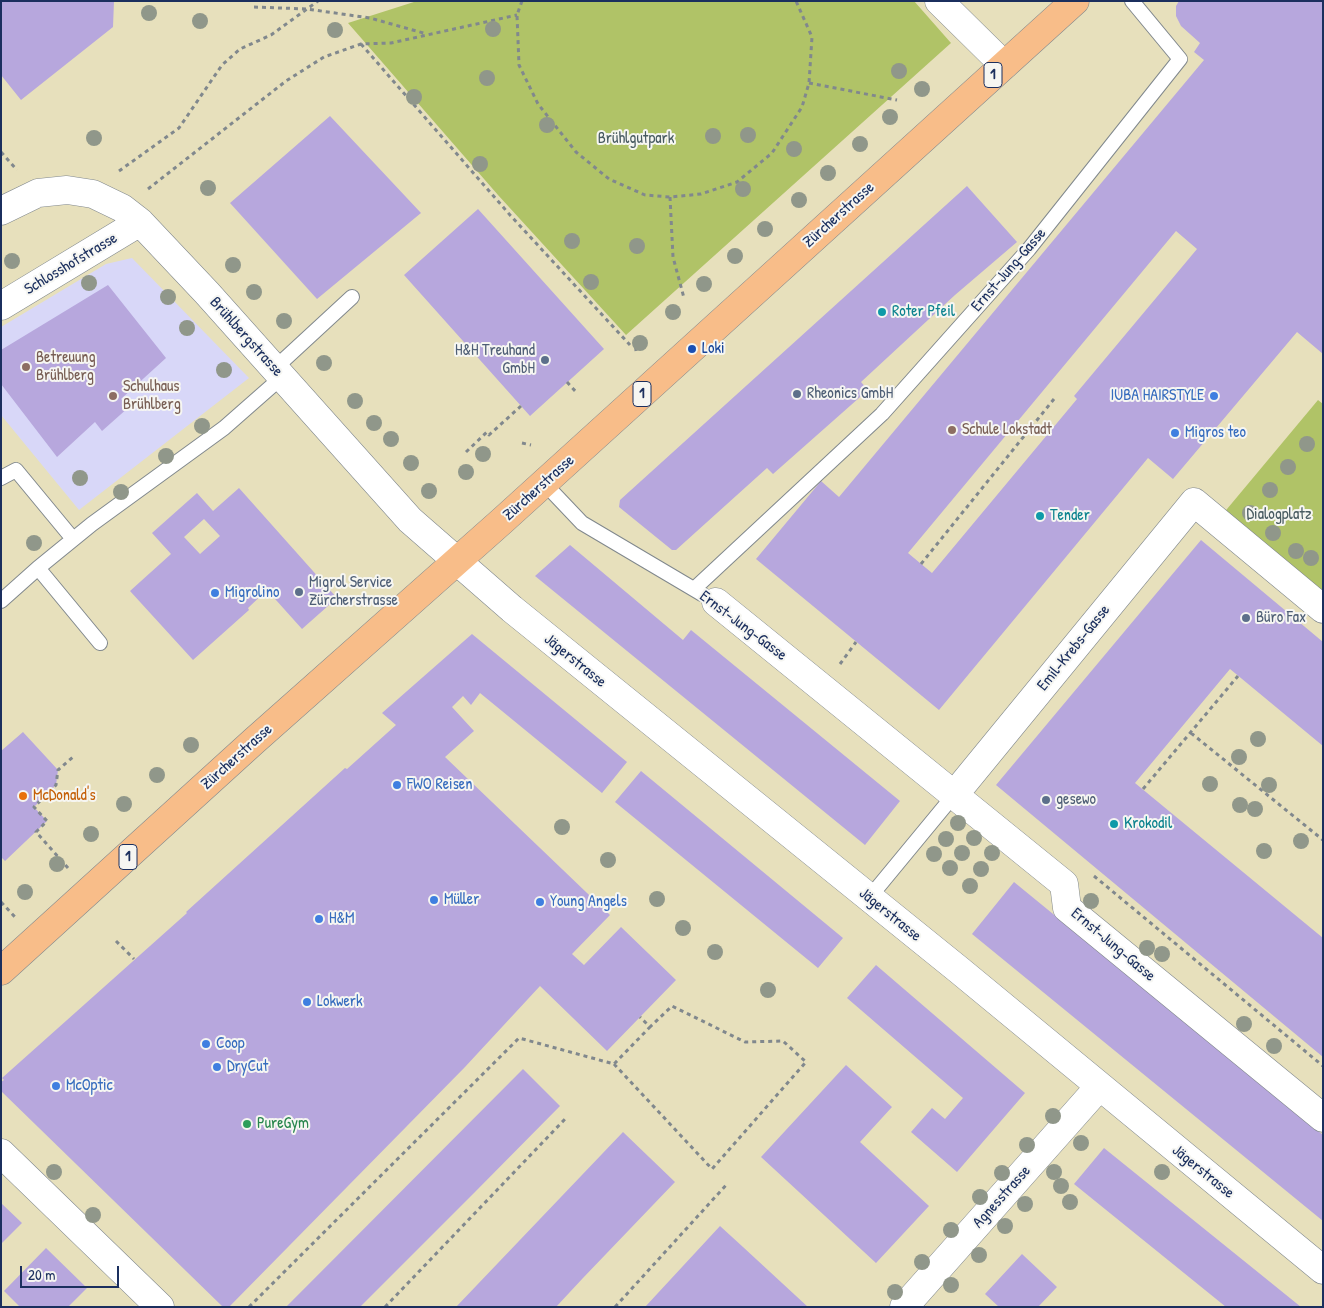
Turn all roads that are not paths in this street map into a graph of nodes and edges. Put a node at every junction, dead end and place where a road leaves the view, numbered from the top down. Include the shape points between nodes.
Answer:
1 (939, 1) edge
2 (1075, 1) edge
3 (1132, 1) edge
4 (1004, 65) junction
5 (1, 211) edge
6 (131, 215) junction
7 (352, 297) dead end
8 (1, 306) edge
9 (278, 373) junction
10 (1, 478) edge
11 (544, 483) junction
12 (73, 539) junction
13 (457, 561) junction
14 (38, 568) junction
15 (705, 596) junction
16 (1, 601) edge
17 (1323, 609) edge
18 (100, 643) dead end
19 (954, 795) junction
20 (869, 898) junction
21 (1, 971) edge
22 (1099, 1087) junction
23 (1323, 1118) edge
24 (1, 1153) edge
25 (1323, 1270) edge
26 (160, 1307) edge
27 (904, 1307) edge

1 - 4 street
2 - 4 main road, Zürcherstrasse / 1
3 - 15 lane, Ernst-Jung-Gasse via 1180,59 1029,250 882,414
4 - 11 main road, Zürcherstrasse / 1
5 - 6 street, Brühlbergstrasse via 38,193 67,190 93,194
6 - 8 street, Schlosshofstrasse
6 - 9 street, Brühlbergstrasse
7 - 9 lane
9 - 12 lane via 224,428
9 - 13 street, Brühlbergstrasse via 410,520
10 - 12 lane via 16,470
11 - 13 main road, Zürcherstrasse / 1
11 - 15 lane via 582,523
12 - 14 lane
13 - 20 street, Jägerstrasse
13 - 21 main road, Zürcherstrasse / 1
14 - 16 lane
14 - 18 lane
15 - 19 street, Ernst-Jung-Gasse
17 - 19 street, Emil-Krebs-Gasse via 1194,502
19 - 20 lane
19 - 23 street, Ernst-Jung-Gasse via 1064,884 1067,908
20 - 22 street, Jägerstrasse
22 - 25 street, Jägerstrasse
22 - 27 street, Agnesstrasse
24 - 26 street

